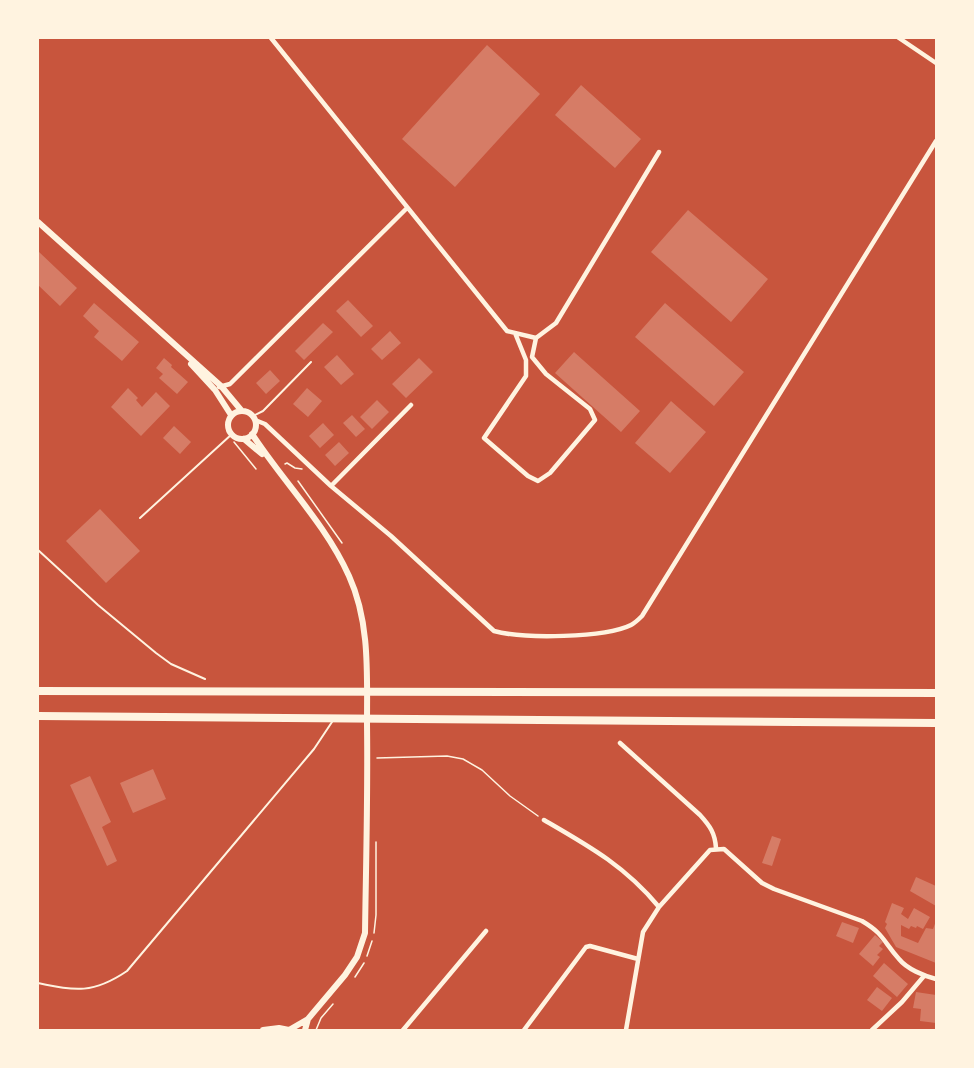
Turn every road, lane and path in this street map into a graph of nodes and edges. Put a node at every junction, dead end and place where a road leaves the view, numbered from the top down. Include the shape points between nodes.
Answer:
1 (271, 38) edge
2 (899, 38) edge
3 (936, 63) edge
4 (936, 141) edge
5 (659, 152) dead end
6 (407, 208) junction
7 (38, 222) edge
8 (514, 333) junction
9 (536, 338) junction
10 (311, 362) dead end
11 (218, 388) junction
12 (411, 405) dead end
13 (241, 410) junction
14 (231, 416) junction
15 (254, 418) junction
16 (252, 434) junction
17 (230, 435) junction
18 (244, 439) junction
19 (280, 459) dead end
20 (269, 461) junction
21 (309, 466) junction
22 (256, 469) dead end
23 (331, 486) junction
24 (140, 518) dead end
25 (38, 550) edge
26 (205, 679) dead end
27 (38, 692) edge
28 (936, 693) edge
29 (38, 716) edge
30 (335, 718) junction
31 (936, 723) edge
32 (620, 743) dead end
33 (376, 758) dead end
34 (544, 820) joint
35 (716, 848) junction
36 (659, 907) junction
37 (486, 930) dead end
38 (638, 959) junction
39 (924, 976) junction
40 (936, 979) edge
41 (38, 983) edge
42 (308, 1019) junction
43 (263, 1030) edge
44 (289, 1030) edge
45 (305, 1030) edge
46 (404, 1030) edge
47 (524, 1030) edge
48 (626, 1030) edge
49 (872, 1030) edge

1 - 6 street
2 - 3 street
4 - 23 street via 642,616 632,625 602,633 530,636 494,631
5 - 9 street via 556,323
6 - 8 street via 507,331
6 - 11 street via 230,384
7 - 11 street
8 - 9 street
8 - 9 street via 526,360 526,376 484,438 538,480 550,473 595,420 590,409 546,374 532,357
10 - 15 lane
11 - 13 street
11 - 14 street
12 - 23 street
13 - 14 street
13 - 15 street
14 - 17 street
15 - 16 street via 256,428
15 - 21 street
16 - 18 street
16 - 20 street
17 - 18 street
17 - 22 path
17 - 24 lane
18 - 20 street
19 - 21 path via 284,465 300,469
20 - 42 street via 328,537 350,578 364,623 367,662 365,933 357,957
21 - 23 street
25 - 26 lane via 171,664
27 - 28 highway
29 - 30 highway
30 - 31 highway
30 - 41 lane via 314,749 127,971 86,990
32 - 35 street via 711,827
33 - 34 path via 463,759
34 - 36 street via 633,877
35 - 36 street
35 - 39 street via 732,854 774,890 862,921 881,934 900,961
36 - 38 street via 643,932
37 - 46 street
38 - 47 street via 585,947
38 - 48 street
39 - 40 street
39 - 49 street
42 - 44 street
42 - 45 street
43 - 44 street

